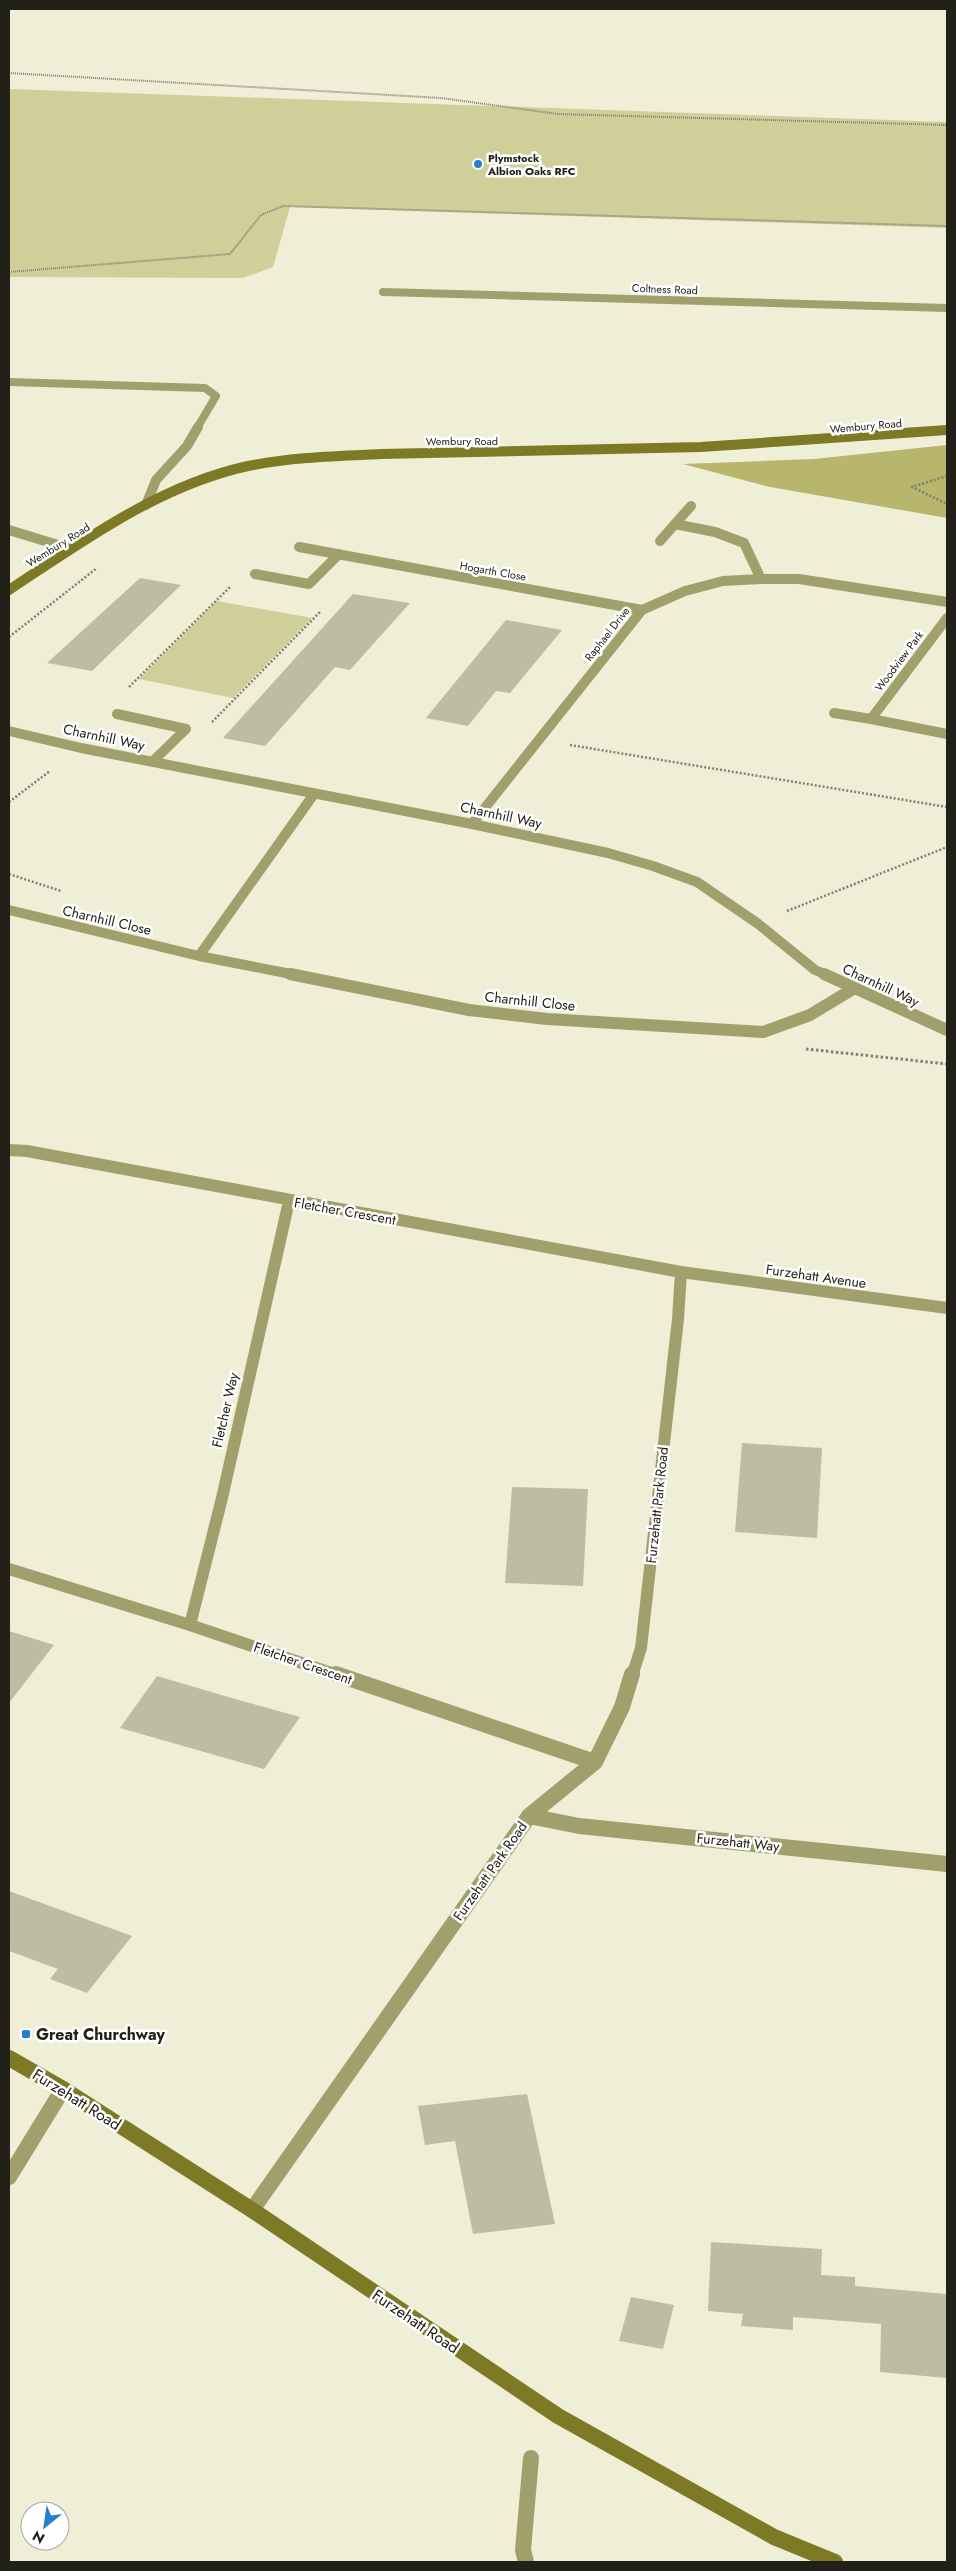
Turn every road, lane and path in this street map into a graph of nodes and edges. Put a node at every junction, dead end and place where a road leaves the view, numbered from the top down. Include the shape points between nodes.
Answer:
1 (9, 73) edge
2 (947, 124) edge
3 (947, 226) edge
4 (9, 272) edge
5 (383, 292) dead end
6 (947, 308) edge
7 (9, 382) edge
8 (947, 430) edge
9 (947, 476) edge
10 (947, 504) edge
11 (146, 505) junction
12 (691, 506) dead end
13 (675, 524) junction
14 (9, 530) edge
15 (660, 541) dead end
16 (299, 547) dead end
17 (71, 549) junction
18 (340, 554) junction
19 (100, 567) dead end
20 (255, 574) dead end
21 (761, 579) junction
22 (232, 586) dead end
23 (9, 590) edge
24 (947, 602) edge
25 (328, 604) dead end
26 (642, 610) junction
27 (947, 618) edge
28 (9, 637) edge
29 (834, 713) dead end
30 (117, 714) joint
31 (871, 719) junction
32 (186, 729) junction
33 (9, 731) edge
34 (947, 734) edge
35 (540, 740) junction
36 (81, 748) junction
37 (152, 762) junction
38 (314, 794) junction
39 (9, 802) edge
40 (947, 807) edge
41 (472, 824) junction
42 (947, 847) edge
43 (9, 910) edge
44 (757, 923) junction
45 (199, 956) junction
46 (853, 989) junction
47 (947, 1030) edge
48 (763, 1032) junction
49 (947, 1064) edge
50 (9, 1150) edge
51 (288, 1201) junction
52 (681, 1272) junction
53 (947, 1308) edge
54 (9, 1569) edge
55 (190, 1625) junction
56 (595, 1762) junction
57 (529, 1816) junction
58 (947, 1864) edge
59 (9, 2058) edge
60 (64, 2089) junction
61 (9, 2177) edge
62 (252, 2210) junction
63 (531, 2458) dead end
64 (526, 2562) edge
65 (835, 2562) edge

1 - 2 path via 441,98 558,114
3 - 4 path via 283,206 260,215 230,254
5 - 6 street, Coltness Road
7 - 11 street via 205,388 216,396 187,446 156,480
8 - 11 street, Wembury Road via 780,445 660,450 400,452 287,459 214,475
9 - 10 path via 912,487
11 - 17 street, Wembury Road
12 - 13 street
13 - 15 street
13 - 21 street via 716,532 744,543
14 - 17 street
16 - 18 street, Hogarth Close
17 - 23 street, Wembury Road
18 - 20 street via 309,584
18 - 26 street, Hogarth Close
19 - 28 path
21 - 24 street, Raphael Drive via 808,580
21 - 26 street, Raphael Drive via 723,581 685,591
22 - 30 path via 104,711
25 - 32 path via 202,732
26 - 35 street, Raphael Drive
27 - 31 street, Woodview Park
29 - 31 street
30 - 32 street
31 - 34 street
32 - 37 street
33 - 36 street, Charnhill Way
35 - 40 path
35 - 41 street, Raphael Drive
36 - 37 street, Charnhill Way
36 - 39 path
37 - 38 street, Charnhill Way
38 - 41 street, Charnhill Way
38 - 45 street
41 - 44 street, Charnhill Way via 653,866 697,882
42 - 44 path
43 - 45 street, Charnhill Close
44 - 46 street, Charnhill Way via 815,970
45 - 48 street, Charnhill Close via 469,1010 547,1019
46 - 47 street, Charnhill Way
46 - 48 street, Charnhill Close via 838,1001 796,1023
48 - 49 path via 784,1047
50 - 51 street, Fletcher Crescent
51 - 52 street, Fletcher Crescent
51 - 55 street, Fletcher Way
52 - 53 street, Furzehatt Avenue
52 - 56 street, Furzehatt Park Road via 641,1648 622,1707
54 - 55 street, Fletcher Crescent
55 - 56 street, Fletcher Crescent
56 - 57 street, Furzehatt Park Road
57 - 58 street, Furzehatt Way via 579,1826
57 - 62 street, Furzehatt Park Road
59 - 60 street, Furzehatt Road
60 - 61 street
60 - 62 street, Furzehatt Road
62 - 65 street, Furzehatt Road via 558,2416 774,2537
63 - 64 street via 523,2550

